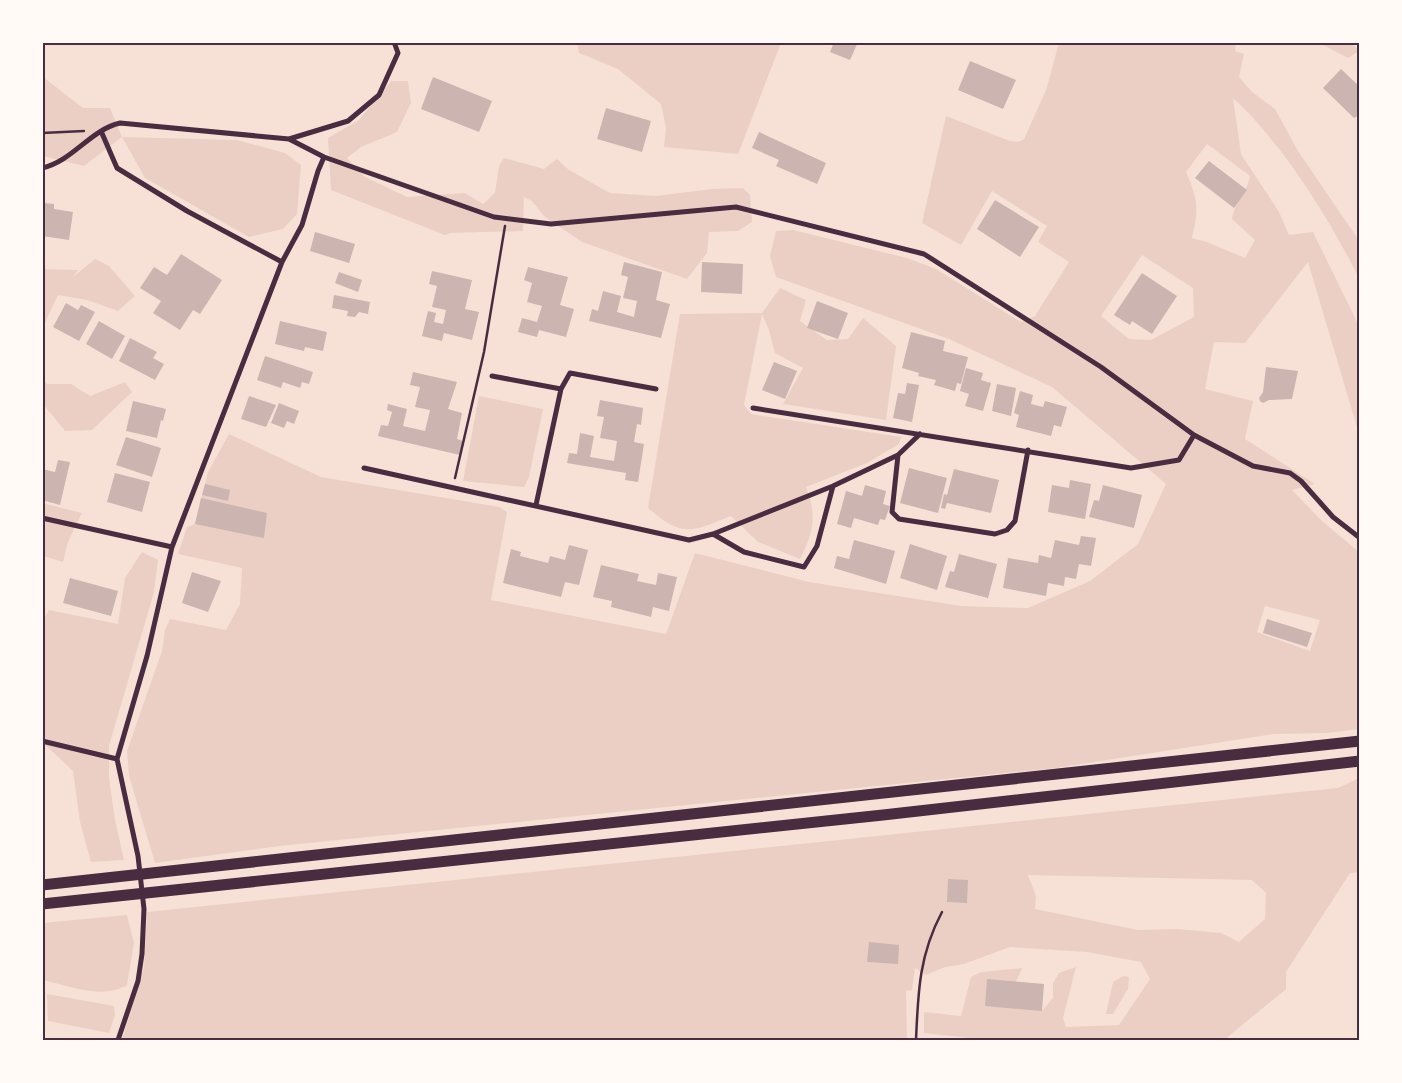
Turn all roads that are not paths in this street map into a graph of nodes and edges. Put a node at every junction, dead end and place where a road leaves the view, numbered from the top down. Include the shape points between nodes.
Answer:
1 (394, 42) edge
2 (101, 131) junction
3 (289, 139) junction
4 (324, 157) junction
5 (42, 168) edge
6 (282, 262) junction
7 (492, 376) dead end
8 (561, 389) junction
9 (656, 389) dead end
10 (753, 408) dead end
11 (920, 434) junction
12 (1194, 435) junction
13 (1028, 450) junction
14 (898, 455) junction
15 (364, 468) dead end
16 (832, 486) junction
17 (536, 504) junction
18 (42, 518) edge
19 (713, 534) junction
20 (1360, 538) edge
21 (172, 547) junction
22 (42, 740) edge
23 (1360, 741) edge
24 (118, 759) junction
25 (1358, 761) edge
26 (42, 885) edge
27 (42, 904) edge
28 (118, 1040) edge

1 - 3 street via 398,54 379,95 348,121
2 - 3 street via 120,123
2 - 5 street via 60,162
2 - 6 street via 117,168 187,211
3 - 4 street
4 - 6 street via 302,225
4 - 12 street via 506,219 551,224 736,208 924,254 1101,366
6 - 21 street
7 - 8 street
8 - 9 street via 570,373
8 - 17 street
10 - 11 street
11 - 13 street
11 - 14 street
12 - 13 street via 1179,460 1131,468
12 - 20 street via 1253,466 1290,473 1332,517
13 - 14 street via 1015,521 1007,530 995,534 899,519 892,512
14 - 16 street
15 - 17 street
16 - 19 street
16 - 19 street via 817,546 804,567 744,552
17 - 19 street via 689,540
18 - 21 street
21 - 24 street via 147,656
22 - 24 street
23 - 26 highway
24 - 28 street via 138,856 144,909 138,981
25 - 27 highway

